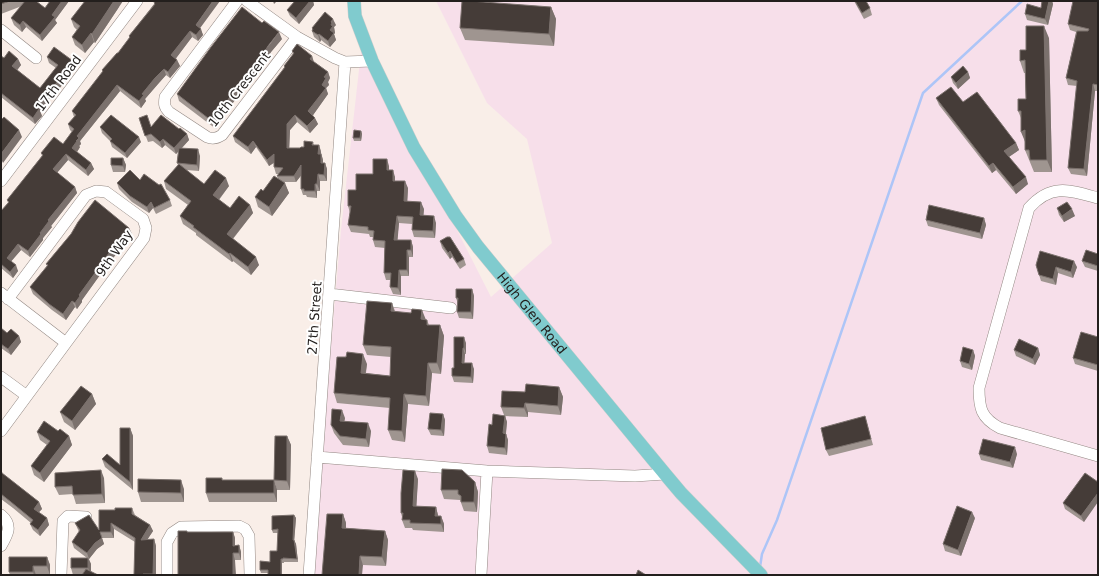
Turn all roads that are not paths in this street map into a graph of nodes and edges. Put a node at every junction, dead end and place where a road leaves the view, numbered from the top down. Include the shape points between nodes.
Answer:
1 (137, 1) edge
2 (237, 1) edge
3 (247, 1) edge
4 (344, 1) edge
5 (354, 1) edge
6 (355, 16) junction
7 (1, 30) edge
8 (297, 37) junction
9 (36, 58) dead end
10 (372, 61) junction
11 (345, 62) junction
12 (1, 181) edge
13 (1098, 198) edge
14 (329, 294) junction
15 (5, 296) edge
16 (451, 308) dead end
17 (66, 343) junction
18 (1, 376) edge
19 (27, 396) junction
20 (1, 431) edge
21 (1098, 456) edge
22 (317, 457) junction
23 (487, 471) junction
24 (665, 474) junction
25 (1, 515) edge
26 (86, 517) edge
27 (1, 546) edge
28 (62, 575) edge
29 (167, 575) edge
30 (250, 575) edge
31 (309, 575) edge
32 (481, 575) edge
33 (761, 575) edge

1 - 12 street, 17th Road
2 - 8 street, 10th Crescent via 165,97 165,108 169,112 207,137 212,139 222,136
3 - 8 street
4 - 6 main road, High Glen Road
5 - 6 main road, High Glen Road
6 - 10 main road, High Glen Road
7 - 9 street
8 - 11 street
10 - 11 street
10 - 24 main road, High Glen Road via 414,148 436,186 478,247
11 - 14 street, 27th Street
13 - 21 street via 1072,190 1058,190 1037,199 1030,208 979,388 982,412 989,422 1000,428
14 - 16 street
14 - 22 street, 27th Street
15 - 17 street
15 - 17 street, 9th Way via 86,195 96,191 106,192 143,219 146,228 144,238
17 - 19 street
18 - 19 street
19 - 20 street
22 - 23 street
22 - 31 street, 27th Street
23 - 24 street via 635,476
23 - 32 street
24 - 33 main road, High Glen Road
25 - 27 street via 6,519 8,534
26 - 28 street via 68,516 63,521
29 - 30 street via 167,542 172,533 181,527 239,526 248,536

